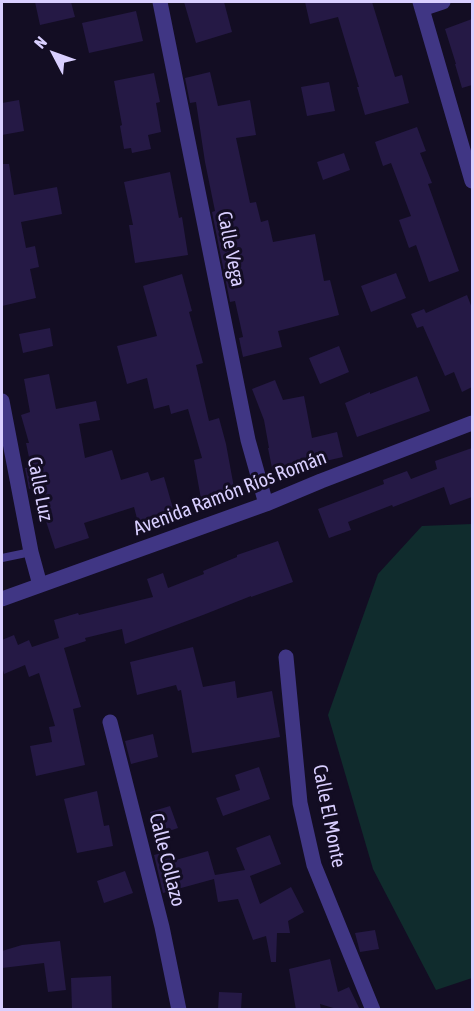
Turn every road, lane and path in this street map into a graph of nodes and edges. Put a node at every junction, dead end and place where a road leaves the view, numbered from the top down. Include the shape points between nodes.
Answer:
1 (160, 2) edge
2 (443, 2) edge
3 (421, 5) edge
4 (472, 181) edge
5 (2, 401) edge
6 (472, 423) edge
7 (266, 504) junction
8 (32, 552) junction
9 (2, 558) edge
10 (40, 585) junction
11 (2, 599) edge
12 (286, 657) dead end
13 (110, 722) dead end
14 (179, 1010) edge
15 (374, 1010) edge

1 - 7 street, Calle Vega via 248,440
2 - 3 street
3 - 4 street
5 - 8 street, Calle Luz
6 - 7 street, Avenida Ramón Ríos Román
7 - 10 street, Avenida Ramón Ríos Román
8 - 9 lane
8 - 10 street, Calle Luz
10 - 11 street, Avenida Ramón Ríos Román
12 - 15 street, Calle El Monte via 300,803 314,864
13 - 14 street, Calle Collazo

